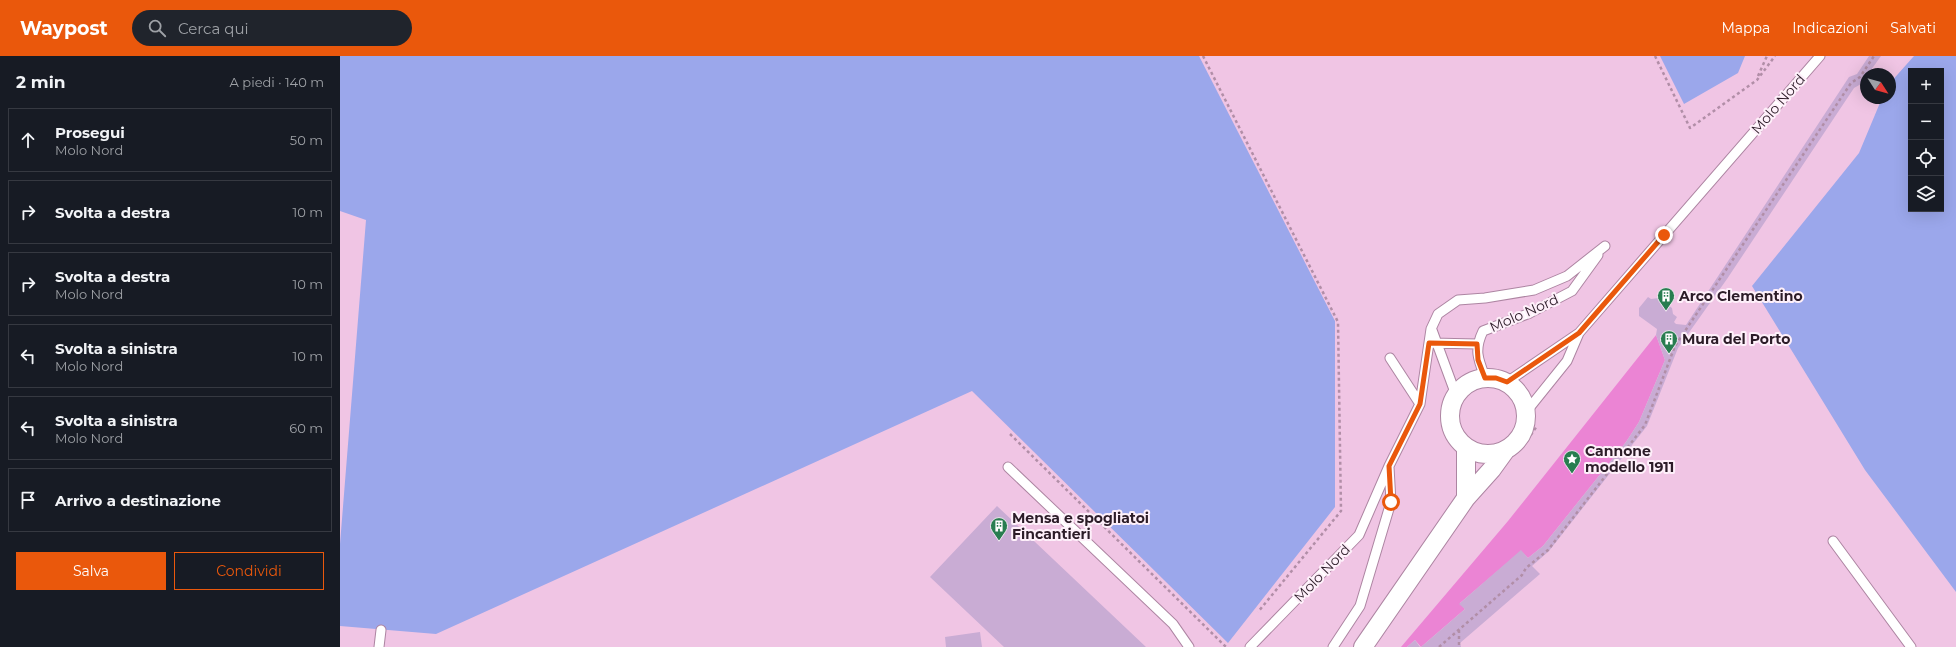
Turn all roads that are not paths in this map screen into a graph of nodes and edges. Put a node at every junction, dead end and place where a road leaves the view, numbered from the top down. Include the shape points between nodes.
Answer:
1 (1820, 56) edge
2 (1579, 333) junction
3 (1433, 343) junction
4 (1477, 344) junction
5 (1390, 358) dead end
6 (1485, 378) junction
7 (1507, 382) junction
8 (1456, 395) junction
9 (1420, 404) junction
10 (1532, 419) junction
11 (1466, 448) junction
12 (1512, 451) junction
13 (1389, 466) junction
14 (1008, 467) dead end
15 (1466, 498) junction
16 (1834, 541) dead end
17 (381, 630) dead end
18 (379, 647) edge
19 (1189, 647) edge
20 (1250, 647) edge
21 (1333, 647) edge
22 (1363, 647) edge
23 (1911, 647) edge

1 - 2 lane, Molo Nord
2 - 7 lane, Molo Nord
2 - 10 lane, Molo Nord via 1567,361
3 - 4 lane
3 - 4 lane, Molo Nord via 1431,329 1438,314 1458,300 1534,290 1567,276 1605,246 1572,291 1530,313 1483,331
3 - 8 lane, Molo Nord
3 - 9 lane, Molo Nord
4 - 6 lane, Molo Nord via 1478,360
5 - 9 lane
6 - 7 street
6 - 8 street via 1468,383
7 - 10 street via 1520,395
8 - 11 street via 1450,406 1452,430
9 - 13 lane, Molo Nord
10 - 12 street, Molo Nord via 1526,422
11 - 12 street via 1478,453 1492,454
11 - 15 street
12 - 15 street, Molo Nord
13 - 20 lane, Molo Nord via 1359,535
13 - 21 lane, Molo Nord via 1391,502 1360,606
14 - 19 lane via 1174,624
15 - 22 street, Molo Nord
16 - 23 lane
17 - 18 lane

